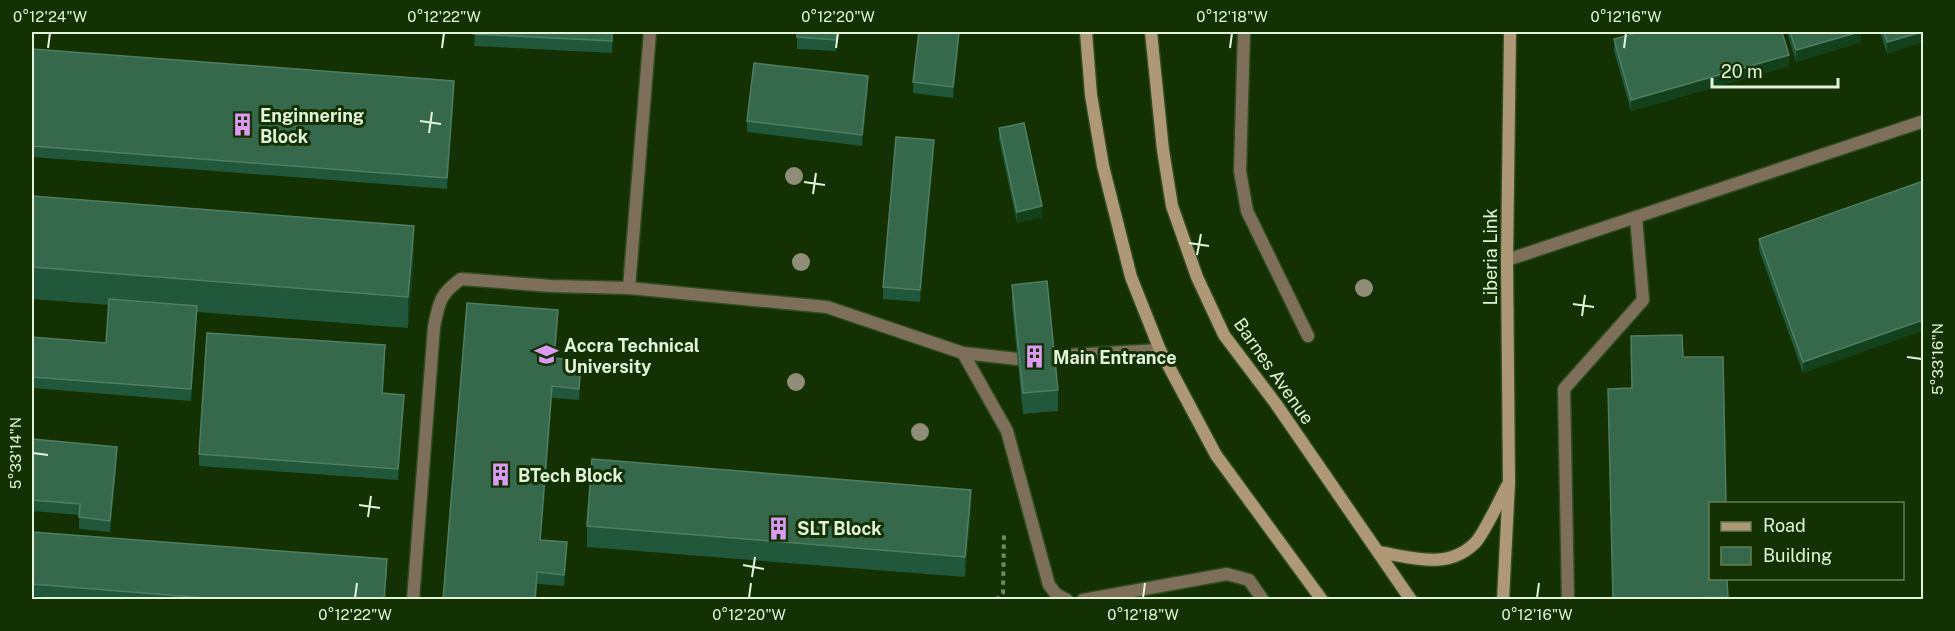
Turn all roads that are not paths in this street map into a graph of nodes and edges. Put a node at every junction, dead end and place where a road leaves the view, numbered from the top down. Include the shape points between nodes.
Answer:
1 (650, 32) edge
2 (1086, 32) edge
3 (1151, 32) edge
4 (1244, 32) edge
5 (1510, 32) edge
6 (1923, 121) edge
7 (1636, 217) junction
8 (1507, 260) junction
9 (629, 288) junction
10 (1308, 336) dead end
11 (1160, 350) junction
12 (963, 353) junction
13 (1052, 356) edge
14 (1018, 359) edge
15 (1509, 483) junction
16 (1379, 552) junction
17 (413, 600) edge
18 (1067, 600) edge
19 (1083, 600) edge
20 (1263, 600) edge
21 (1322, 600) edge
22 (1411, 600) edge
23 (1503, 600) edge
24 (1568, 600) edge

1 - 9 lane
2 - 11 main road via 1103,166 1131,277
3 - 16 main road, Barnes Avenue via 1172,206 1197,277 1224,335
4 - 10 lane via 1240,171 1247,211
5 - 8 main road, Liberia Link
6 - 7 lane
7 - 8 lane
7 - 24 lane via 1643,300 1564,389
8 - 15 main road, Liberia Link
9 - 12 lane via 827,307
9 - 17 lane via 461,279 446,290 434,327
11 - 13 lane
11 - 21 main road via 1216,455
12 - 14 lane
12 - 18 lane via 1007,431 1049,585
15 - 16 main road, Liberia Link via 1477,542 1454,558 1436,560
15 - 23 main road, Liberia Link
16 - 22 main road, Barnes Avenue
19 - 20 lane via 1227,574 1249,580

